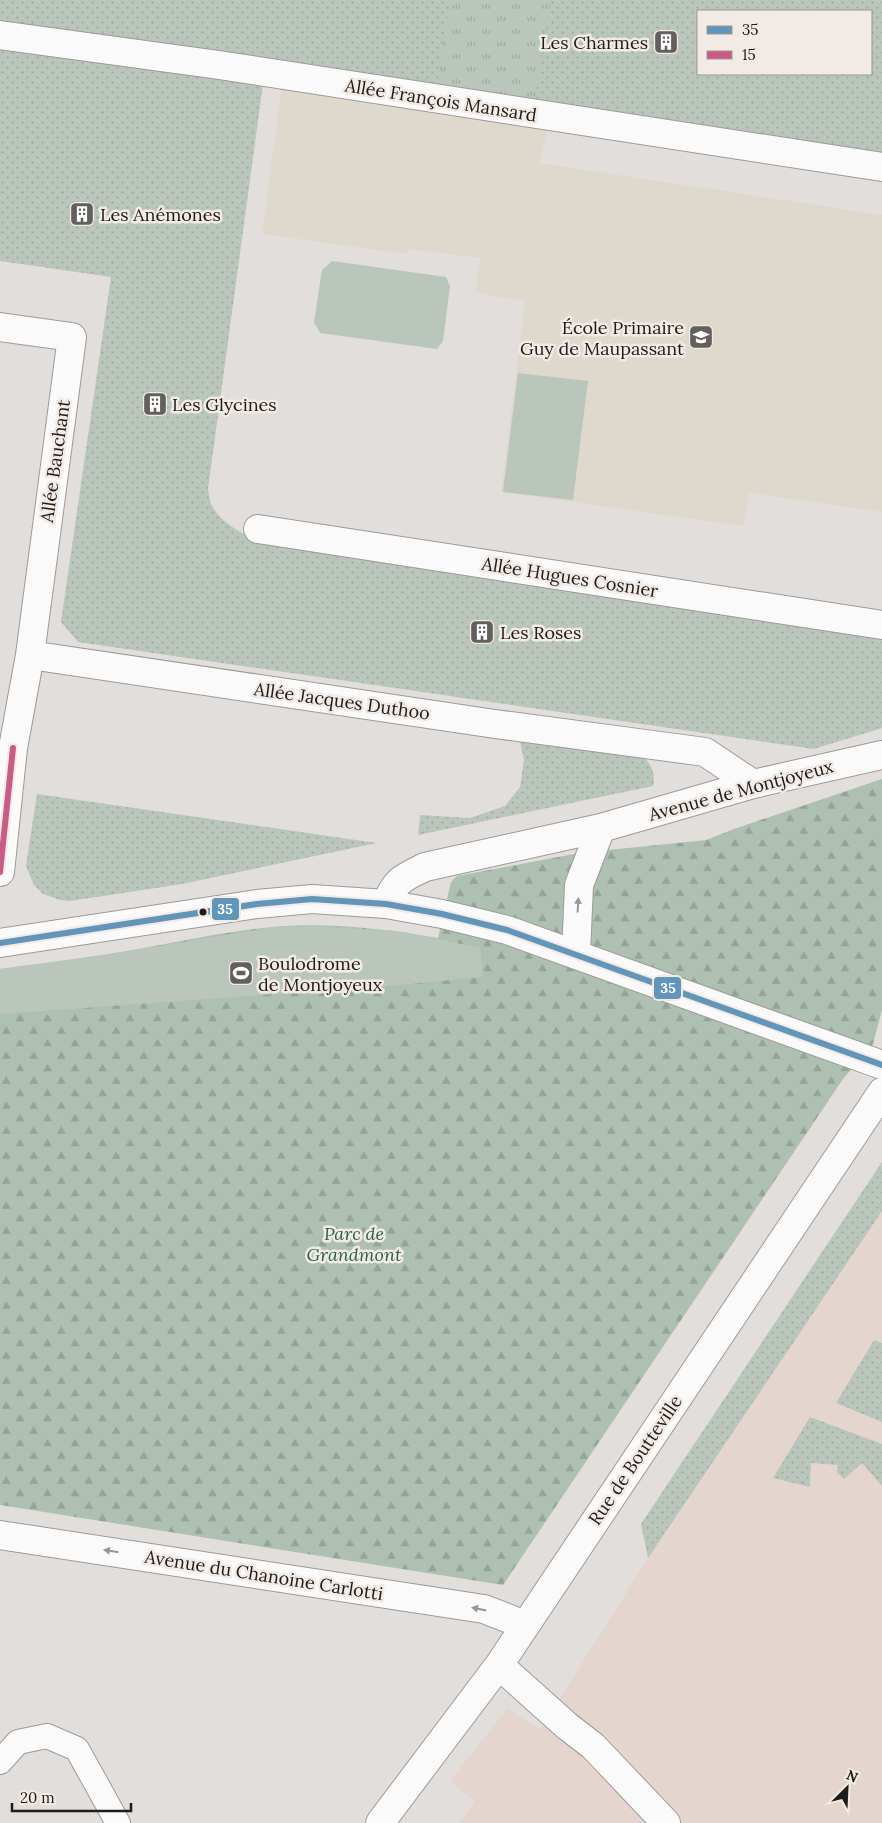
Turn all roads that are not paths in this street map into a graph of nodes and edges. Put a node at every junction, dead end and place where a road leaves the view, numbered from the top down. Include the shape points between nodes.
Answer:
1 (0, 35) edge
2 (882, 167) edge
3 (0, 327) edge
4 (258, 528) dead end
5 (882, 625) edge
6 (30, 655) junction
7 (7, 748) edge
8 (882, 755) edge
9 (753, 784) junction
10 (601, 828) junction
11 (0, 872) edge
12 (386, 904) junction
13 (0, 943) edge
14 (576, 954) junction
15 (882, 1064) edge
16 (882, 1092) edge
17 (0, 1534) edge
18 (525, 1624) junction
19 (499, 1665) junction
20 (0, 1762) edge
21 (118, 1823) edge
22 (380, 1823) edge
23 (666, 1823) edge

1 - 2 street, Allée François Mansard via 219,65
3 - 6 street, Allée Bauchant via 72,337
4 - 5 street, Allée Hugues Cosnier
6 - 7 street
6 - 9 street, Allée Jacques Duthoo via 705,752
7 - 11 street
8 - 9 street, Avenue de Montjoyeux
9 - 10 street, Avenue de Montjoyeux
10 - 12 street, Avenue de Montjoyeux via 425,866 392,887
14 -> 10 street via 579,885
12 - 13 street via 312,899 258,904
12 - 14 street via 506,930
14 - 15 street
16 - 18 street, Rue de Boutteville
18 -> 17 street, Avenue du Chanoine Carlotti via 484,1609
18 - 19 street, Rue de Boutteville
19 - 22 street, Rue de Boutteville
19 - 23 street via 594,1746
20 - 21 lane via 18,1742 47,1736 77,1750

